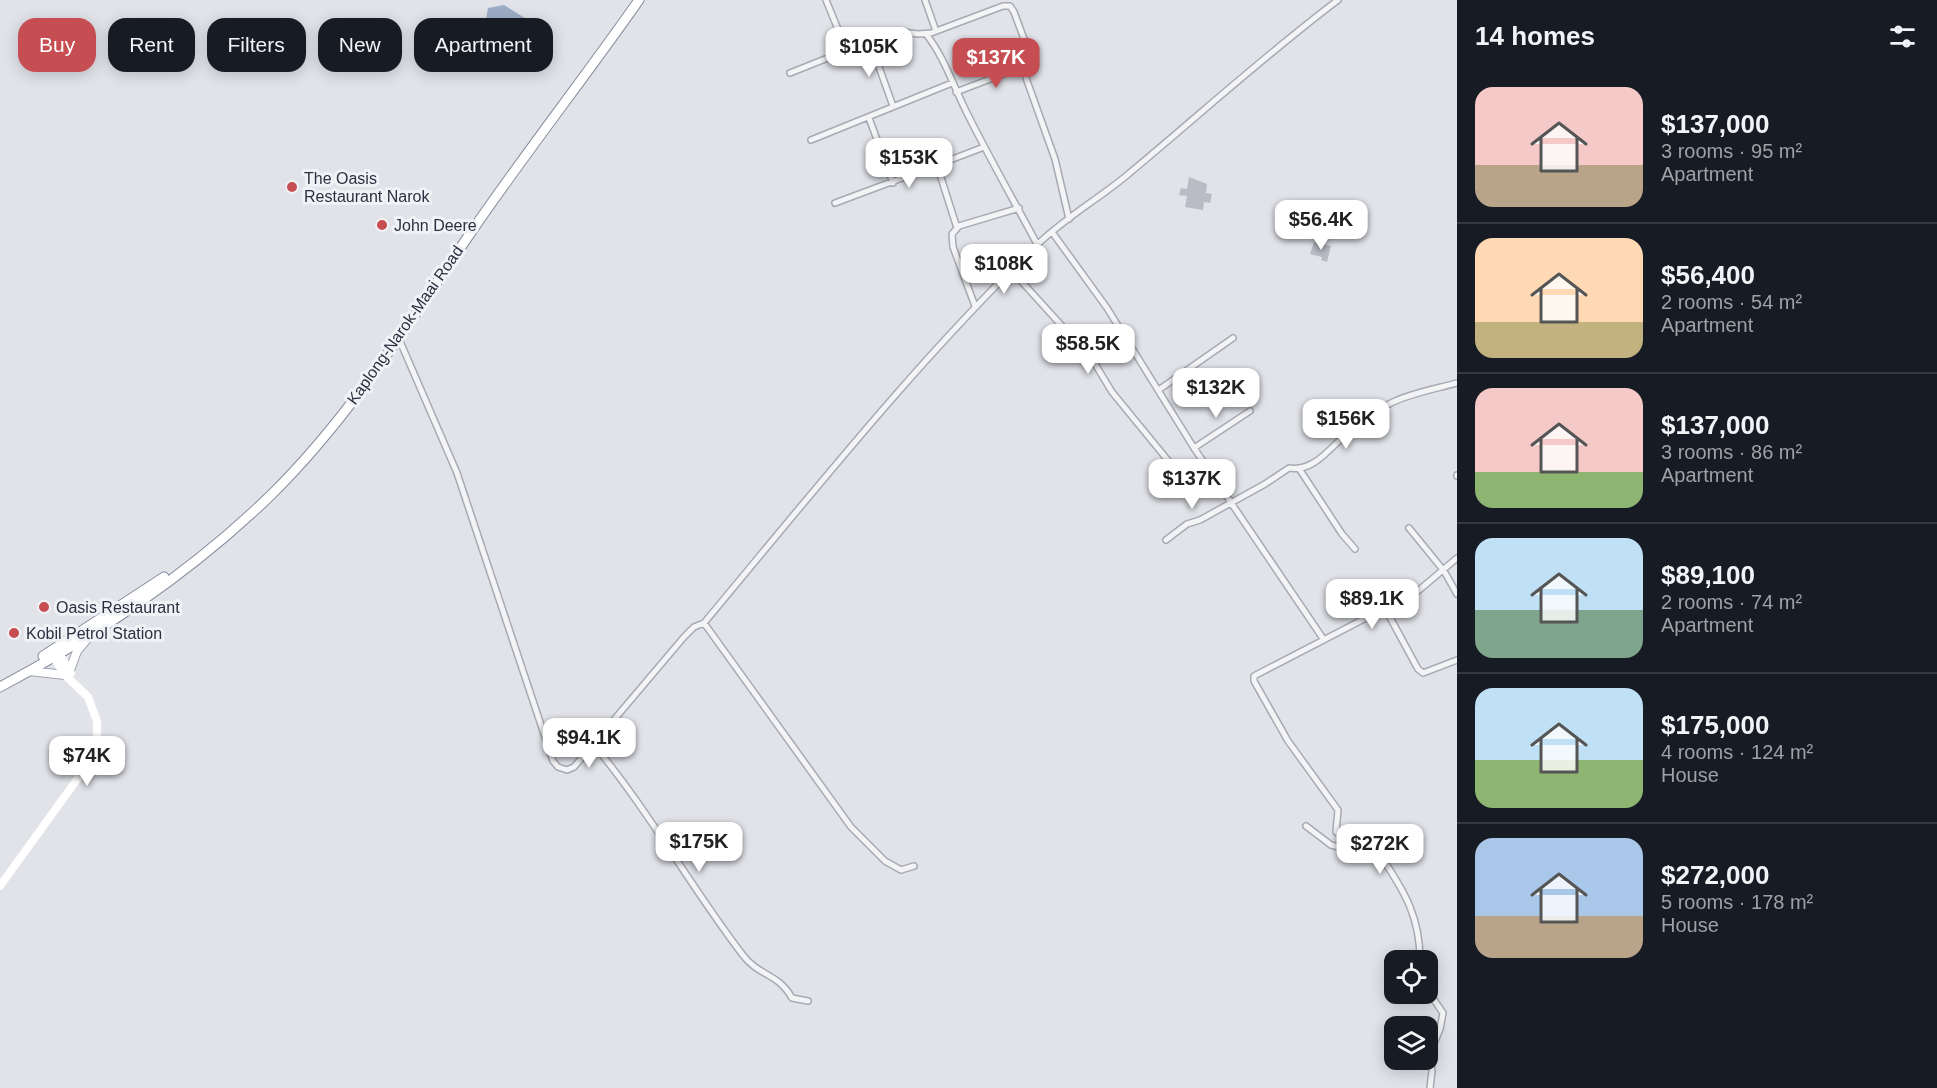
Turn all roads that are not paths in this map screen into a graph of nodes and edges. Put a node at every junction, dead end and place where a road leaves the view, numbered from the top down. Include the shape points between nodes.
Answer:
1 (639, 0) edge
2 (826, 0) edge
3 (925, 0) edge
4 (1338, 0) edge
5 (936, 31) junction
6 (926, 34) junction
7 (870, 42) junction
8 (846, 49) junction
9 (1027, 65) junction
10 (790, 73) dead end
11 (952, 83) junction
12 (956, 92) junction
13 (893, 106) junction
14 (869, 118) junction
15 (812, 140) dead end
16 (984, 147) junction
17 (937, 165) junction
18 (893, 183) junction
19 (835, 203) dead end
20 (1019, 208) junction
21 (1069, 219) junction
22 (957, 228) junction
23 (1053, 232) junction
24 (1037, 244) junction
25 (1012, 271) junction
26 (975, 306) junction
27 (398, 337) junction
28 (1233, 338) dead end
29 (1457, 383) edge
30 (1160, 389) junction
31 (1250, 411) dead end
32 (1194, 447) junction
33 (1174, 469) dead end
34 (1300, 470) junction
35 (1231, 501) junction
36 (1409, 528) dead end
37 (1166, 540) dead end
38 (1355, 549) dead end
39 (1457, 558) edge
40 (186, 569) junction
41 (1444, 570) junction
42 (1457, 594) edge
43 (1386, 609) junction
44 (704, 623) junction
45 (94, 631) junction
46 (1324, 640) junction
47 (54, 652) junction
48 (1457, 660) edge
49 (29, 671) junction
50 (69, 675) junction
51 (0, 680) edge
52 (0, 687) edge
53 (594, 745) junction
54 (1306, 826) dead end
55 (1392, 837) dead end
56 (914, 866) dead end
57 (0, 886) edge
58 (1420, 950) edge
59 (808, 1001) dead end
60 (1437, 1004) edge
61 (1430, 1088) edge

1 - 27 highway, Kaplong-Narok-Maai Road
2 - 8 street
3 - 5 street
4 - 21 street via 1118,183
5 - 6 street
5 - 9 street via 1008,5 1029,50
6 - 7 street via 894,32
6 - 11 street
7 - 8 street
7 - 13 street
8 - 10 street
9 - 12 street
9 - 21 street via 1026,78 1055,159
11 - 12 street
11 - 13 street
12 - 16 street
13 - 14 street
14 - 15 street
14 - 18 street
16 - 17 street
16 - 20 street
17 - 18 street
17 - 22 street
18 - 19 street
20 - 22 street
20 - 24 street
21 - 23 street
22 - 26 street via 952,234 953,247
23 - 24 street
23 - 30 street
24 - 25 street
25 - 26 street
25 - 33 street via 1092,359 1112,392
26 - 44 street
27 - 40 highway, Kaplong-Narok-Maai Road via 345,410 293,471
27 - 53 street via 457,473 553,761 561,769 571,770
28 - 30 street
29 - 34 street via 1390,404
30 - 32 street
31 - 32 street
32 - 35 street
34 - 35 street via 1289,468
34 - 38 street
35 - 37 street
35 - 46 street
36 - 41 street
39 - 41 street
40 - 45 highway, Kaplong-Narok-Maai Road
40 - 47 highway, Kaplong-Narok-Maai Road via 168,574
41 - 42 street
41 - 43 street
43 - 46 street
43 - 48 street via 1418,669 1424,673
44 - 53 street via 684,637
44 - 56 street via 851,827 885,861 901,870
45 - 47 highway, Kaplong-Narok-Maai Road
45 - 50 main road via 77,651
46 - 55 street via 1274,664 1254,676 1254,681 1288,741 1338,810 1336,832 1350,839
47 - 49 highway, Kaplong-Narok-Maai Road
47 - 50 main road
47 - 51 highway, Kaplong-Narok-Maai Road
49 - 50 main road
49 - 52 highway, Kaplong-Narok-Maai Road
50 - 57 main road via 94,709 98,731 94,753
53 - 59 street via 657,827 752,968 784,985 792,998
54 - 58 street via 1331,845 1382,858 1414,912
60 - 61 street via 1443,1013 1430,1053

